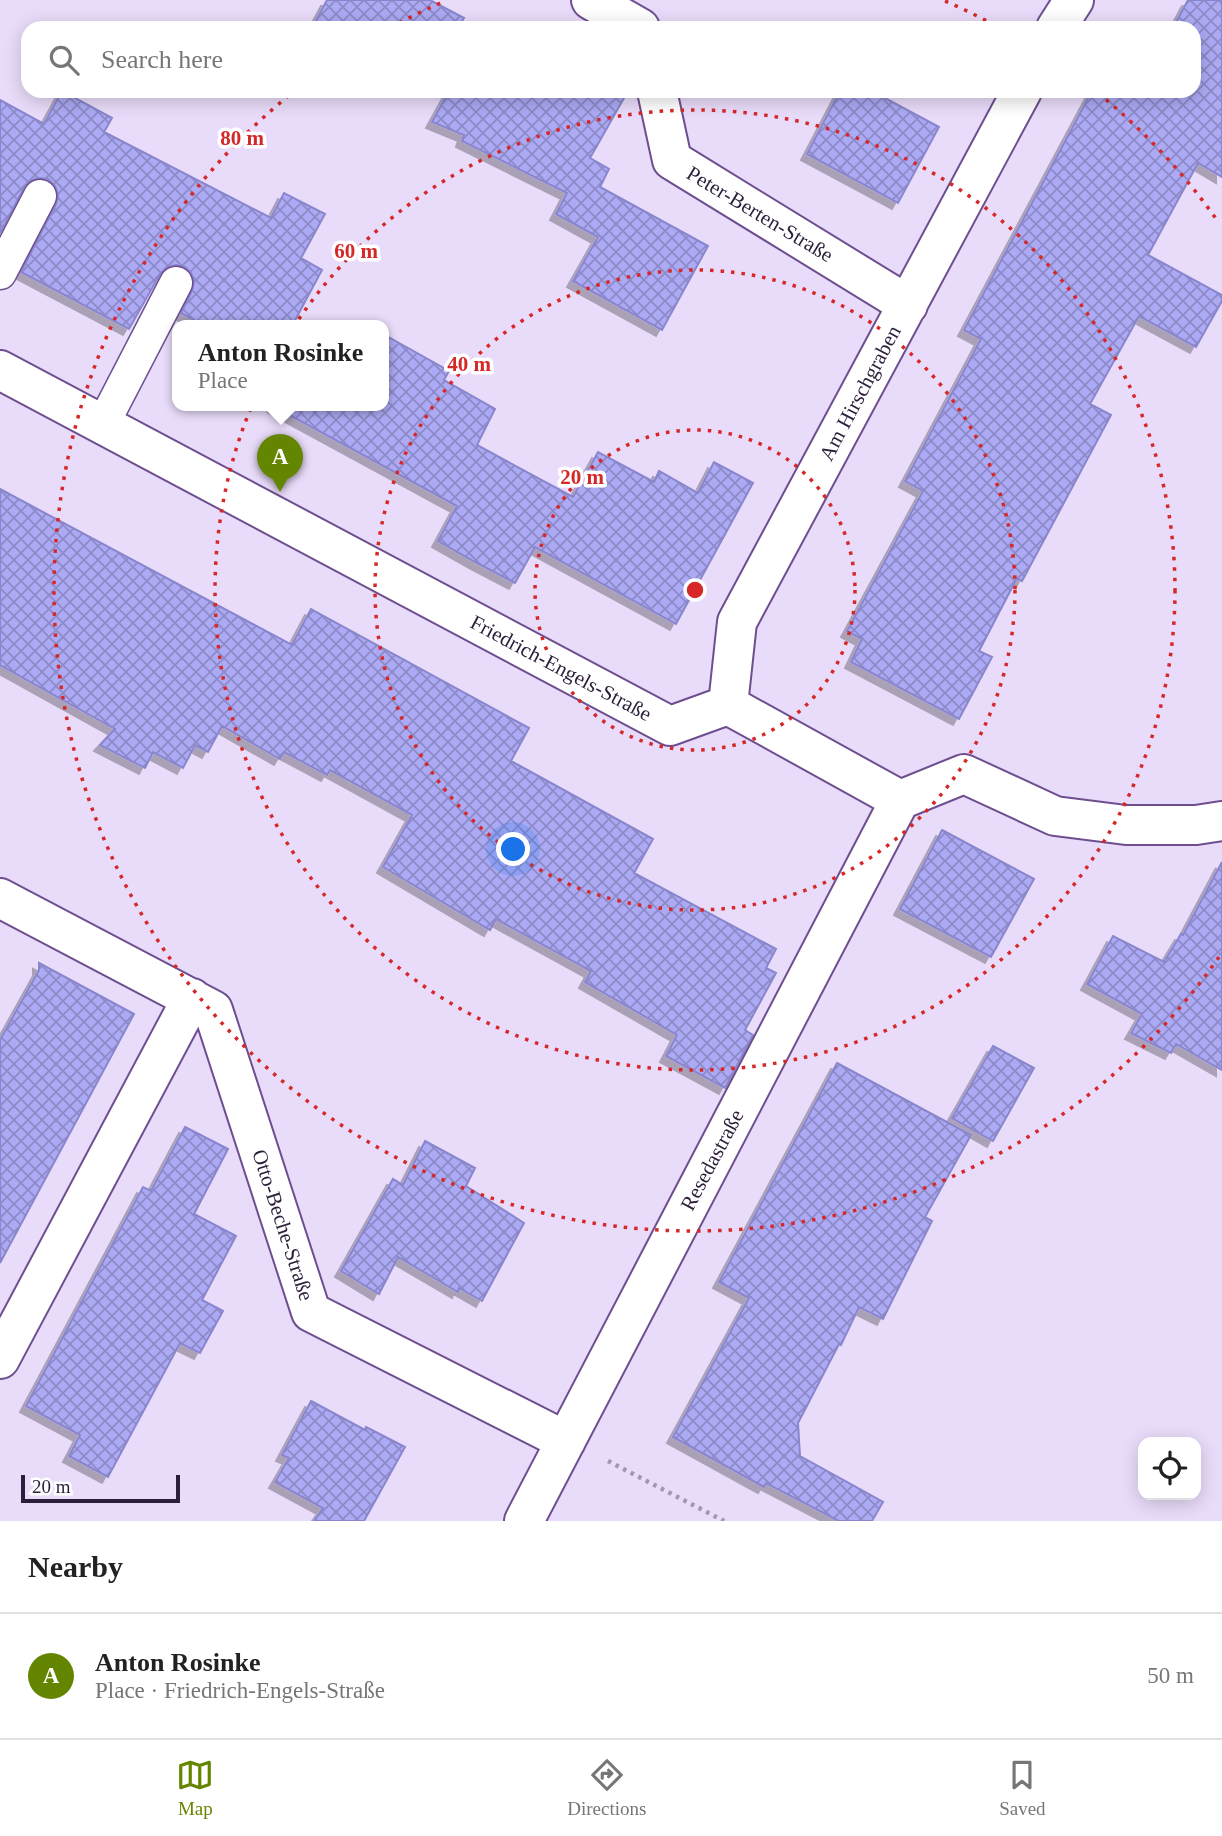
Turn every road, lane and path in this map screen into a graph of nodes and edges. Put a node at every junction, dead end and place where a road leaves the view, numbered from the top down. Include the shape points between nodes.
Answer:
1 (591, 0) edge
2 (1074, 0) edge
3 (628, 21) edge
4 (1060, 21) edge
5 (659, 98) edge
6 (1018, 98) edge
7 (40, 196) dead end
8 (0, 273) edge
9 (176, 283) dead end
10 (908, 305) junction
11 (0, 370) edge
12 (103, 424) junction
13 (728, 705) junction
14 (900, 800) junction
15 (1222, 821) edge
16 (0, 898) edge
17 (192, 998) junction
18 (0, 1359) edge
19 (566, 1441) junction
20 (524, 1521) edge
21 (724, 1521) edge

1 - 3 street
2 - 4 street
5 - 10 street, Peter-Berten-Straße via 672,160
6 - 10 street, Am Hirschgraben
7 - 8 lane
9 - 12 lane
10 - 13 street, Am Hirschgraben via 737,622
11 - 12 street, Friedrich-Engels-Straße
12 - 13 street, Friedrich-Engels-Straße via 670,726
13 - 14 street
14 - 15 street via 964,774 1055,816 1126,825
14 - 19 street, Resedastraße
16 - 17 street, Otto-Beche-Straße
17 - 18 street
17 - 19 street, Otto-Beche-Straße via 213,1010 310,1311
19 - 20 street, Resedastraße
19 - 21 path

